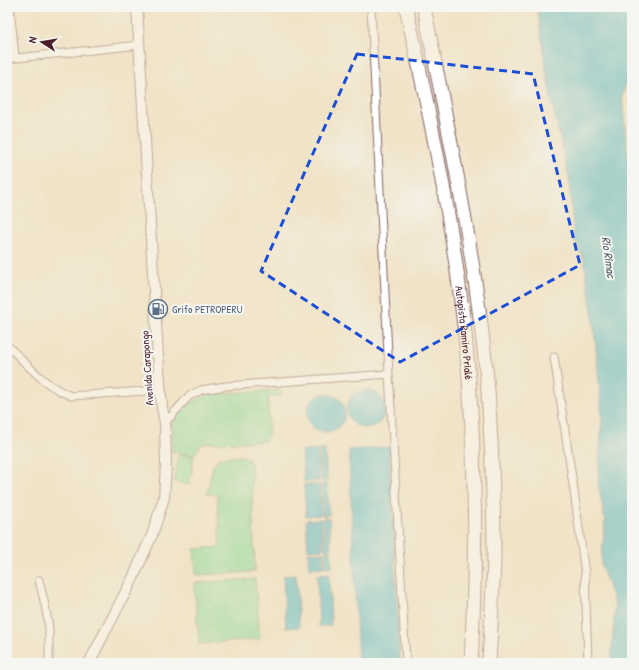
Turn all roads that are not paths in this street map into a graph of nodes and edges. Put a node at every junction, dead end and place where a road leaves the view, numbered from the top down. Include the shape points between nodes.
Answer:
1 (10, 7) edge
2 (137, 7) edge
3 (371, 7) edge
4 (406, 7) edge
5 (424, 7) edge
6 (140, 45) junction
7 (15, 57) junction
8 (7, 59) edge
9 (7, 345) edge
10 (554, 357) dead end
11 (389, 374) junction
12 (160, 390) junction
13 (165, 423) junction
14 (39, 580) dead end
15 (49, 663) edge
16 (89, 663) edge
17 (406, 663) edge
18 (471, 663) edge
19 (489, 663) edge
20 (588, 663) edge

1 - 7 street
2 - 6 street, Avenida Carapongo
3 - 11 street
4 - 18 highway, Autopista Ramiro Prialé via 453,246 465,334 476,519
5 - 19 highway, Autopista Ramiro Prialé via 457,174 478,301 488,391 494,557
6 - 7 street
6 - 12 street, Avenida Carapongo
7 - 8 street
9 - 12 street via 48,384 70,396
10 - 20 street via 585,574
11 - 13 street via 202,390 189,396
11 - 17 street
12 - 13 street, Avenida Carapongo
13 - 16 street, Avenida Carapongo via 164,498 152,535 134,575
14 - 15 street via 49,628

